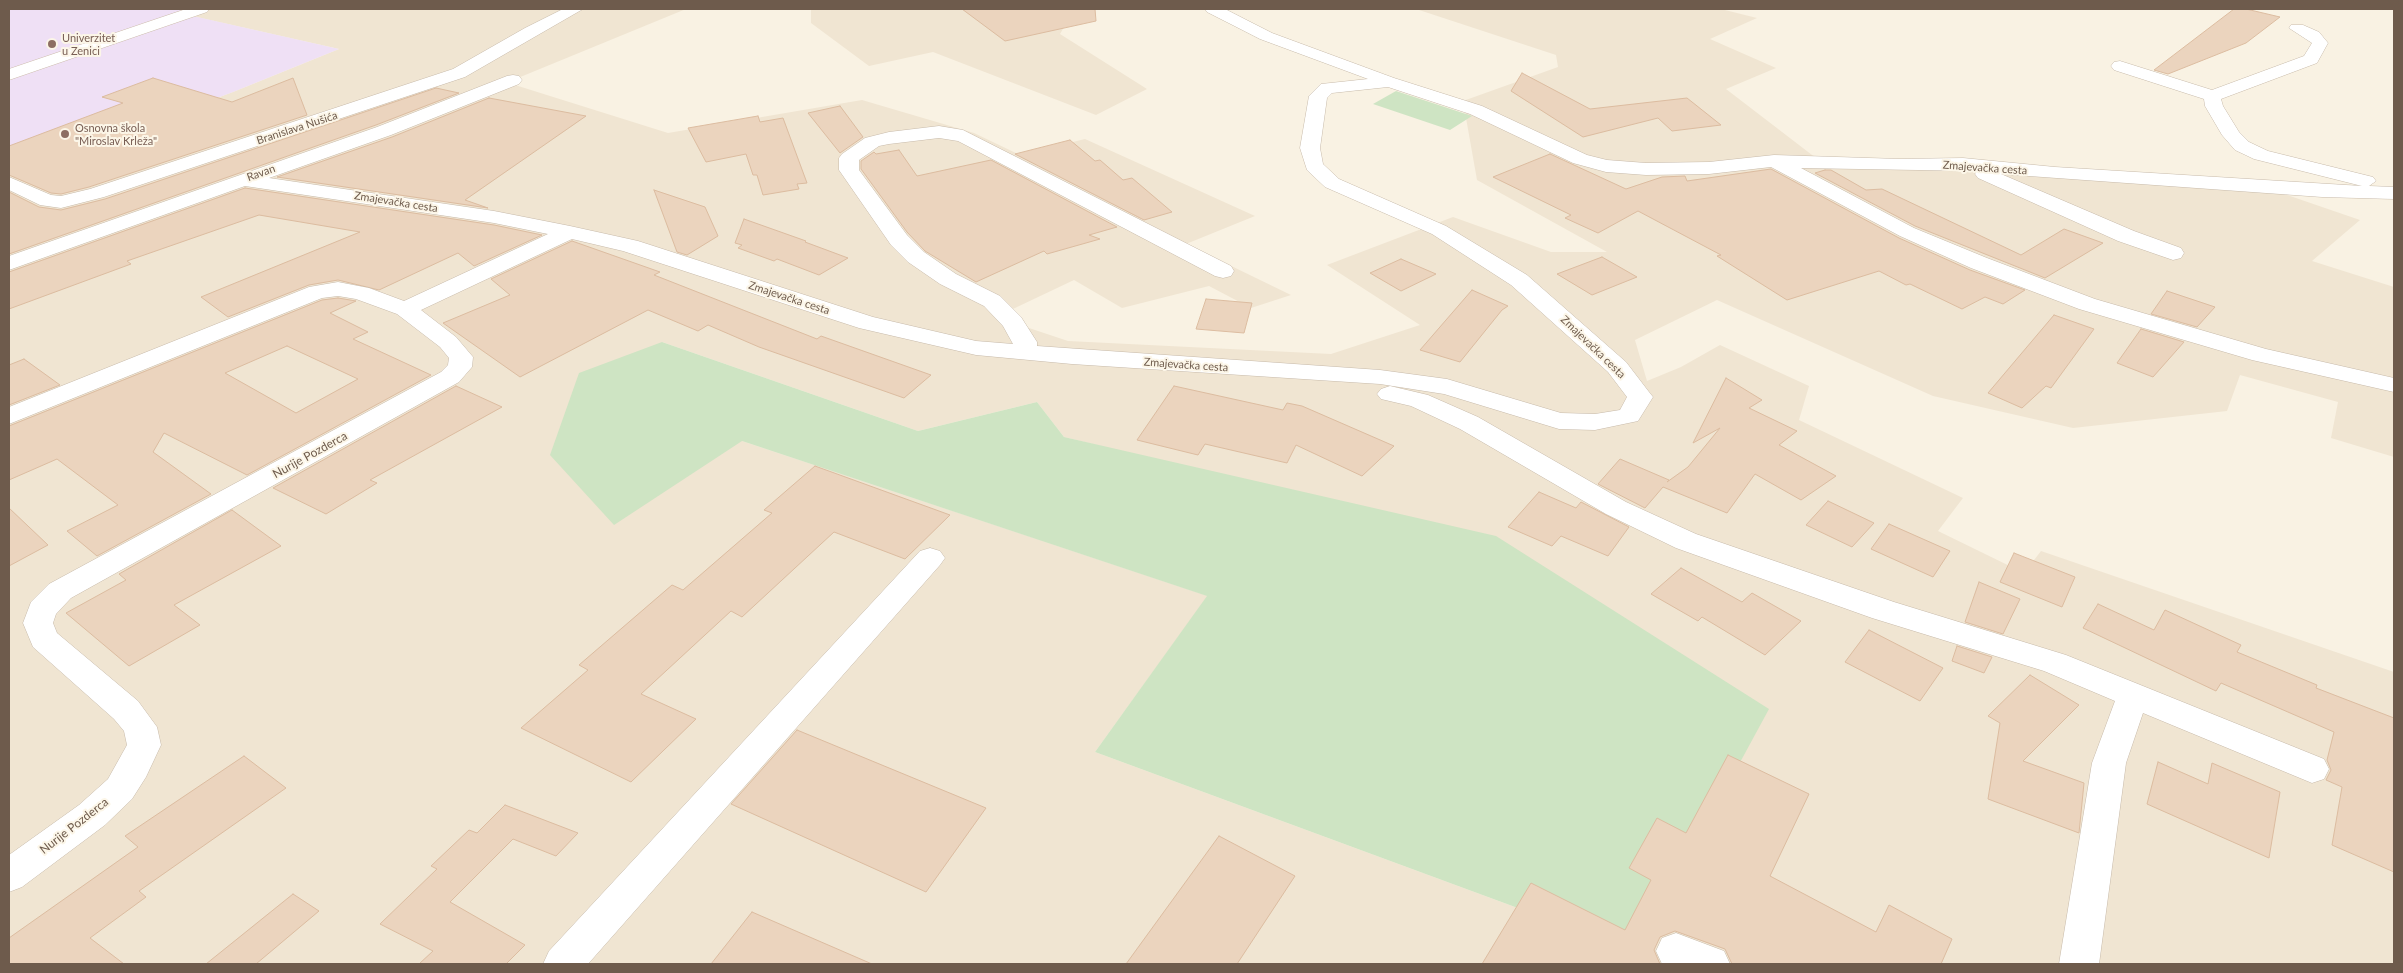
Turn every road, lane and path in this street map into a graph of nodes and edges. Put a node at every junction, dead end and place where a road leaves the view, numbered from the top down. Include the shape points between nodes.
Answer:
1 (201, 9) edge
2 (575, 9) edge
3 (1213, 9) edge
4 (2297, 28) dead end
5 (2120, 66) dead end
6 (9, 76) edge
7 (513, 80) dead end
8 (1387, 80) junction
9 (2212, 96) junction
10 (1774, 161) junction
11 (1963, 164) junction
12 (242, 180) junction
13 (9, 183) edge
14 (2394, 188) edge
15 (2322, 191) junction
16 (2394, 193) edge
17 (2394, 212) edge
18 (570, 232) junction
19 (2173, 253) dead end
20 (9, 263) edge
21 (1223, 270) dead end
22 (405, 309) junction
23 (1024, 353) junction
24 (1331, 374) junction
25 (2394, 385) edge
26 (9, 416) edge
27 (930, 558) dead end
28 (2133, 696) junction
29 (2312, 770) dead end
30 (9, 876) edge
31 (563, 964) edge
32 (2079, 964) edge

1 - 6 street
2 - 13 street, Branislava Nušića via 459,72 97,193 60,202 47,201
3 - 8 street via 1275,40
4 - 9 street via 2313,35 2320,44 2310,59
5 - 9 street
7 - 12 street, Ravan via 384,131
8 - 10 street, Zmajevačka cesta via 1476,110 1580,159 1606,166 1708,168
8 - 24 street, Zmajevačka cesta via 1327,88 1318,96 1310,148 1314,166 1332,183 1439,230 1519,280 1617,367 1640,397 1629,416 1595,422 1559,421 1448,388 1380,377
9 - 14 street via 2214,106 2231,135 2242,146 2269,157
10 - 11 street, Zmajevačka cesta
10 - 25 street via 1907,232 2087,304 2261,354
11 - 15 street, Zmajevačka cesta
11 - 19 street via 2126,236
12 - 18 street, Zmajevačka cesta via 494,217
12 - 20 street, Ravan
15 - 16 street, Zmajevačka cesta
15 - 17 street via 2347,201
18 - 22 street
18 - 23 street, Zmajevačka cesta via 630,246 866,323 976,348
21 - 23 street via 963,136 939,132 889,138 872,142 849,158 849,170 899,240 916,257 948,279 992,301 1013,322 1025,342
22 - 26 street, Nurije Pozderca via 362,293 317,292
22 - 30 street, Nurije Pozderca via 448,342 461,357 460,367 450,377 60,592 42,610 38,623 44,639 126,710 140,727 144,745 120,789 92,815
23 - 24 street, Zmajevačka cesta
24 - 28 street via 1347,387 1420,400 1470,423 1616,508 1686,541 1874,607 2055,663
27 - 31 street
28 - 29 street
28 - 32 street via 2109,763

